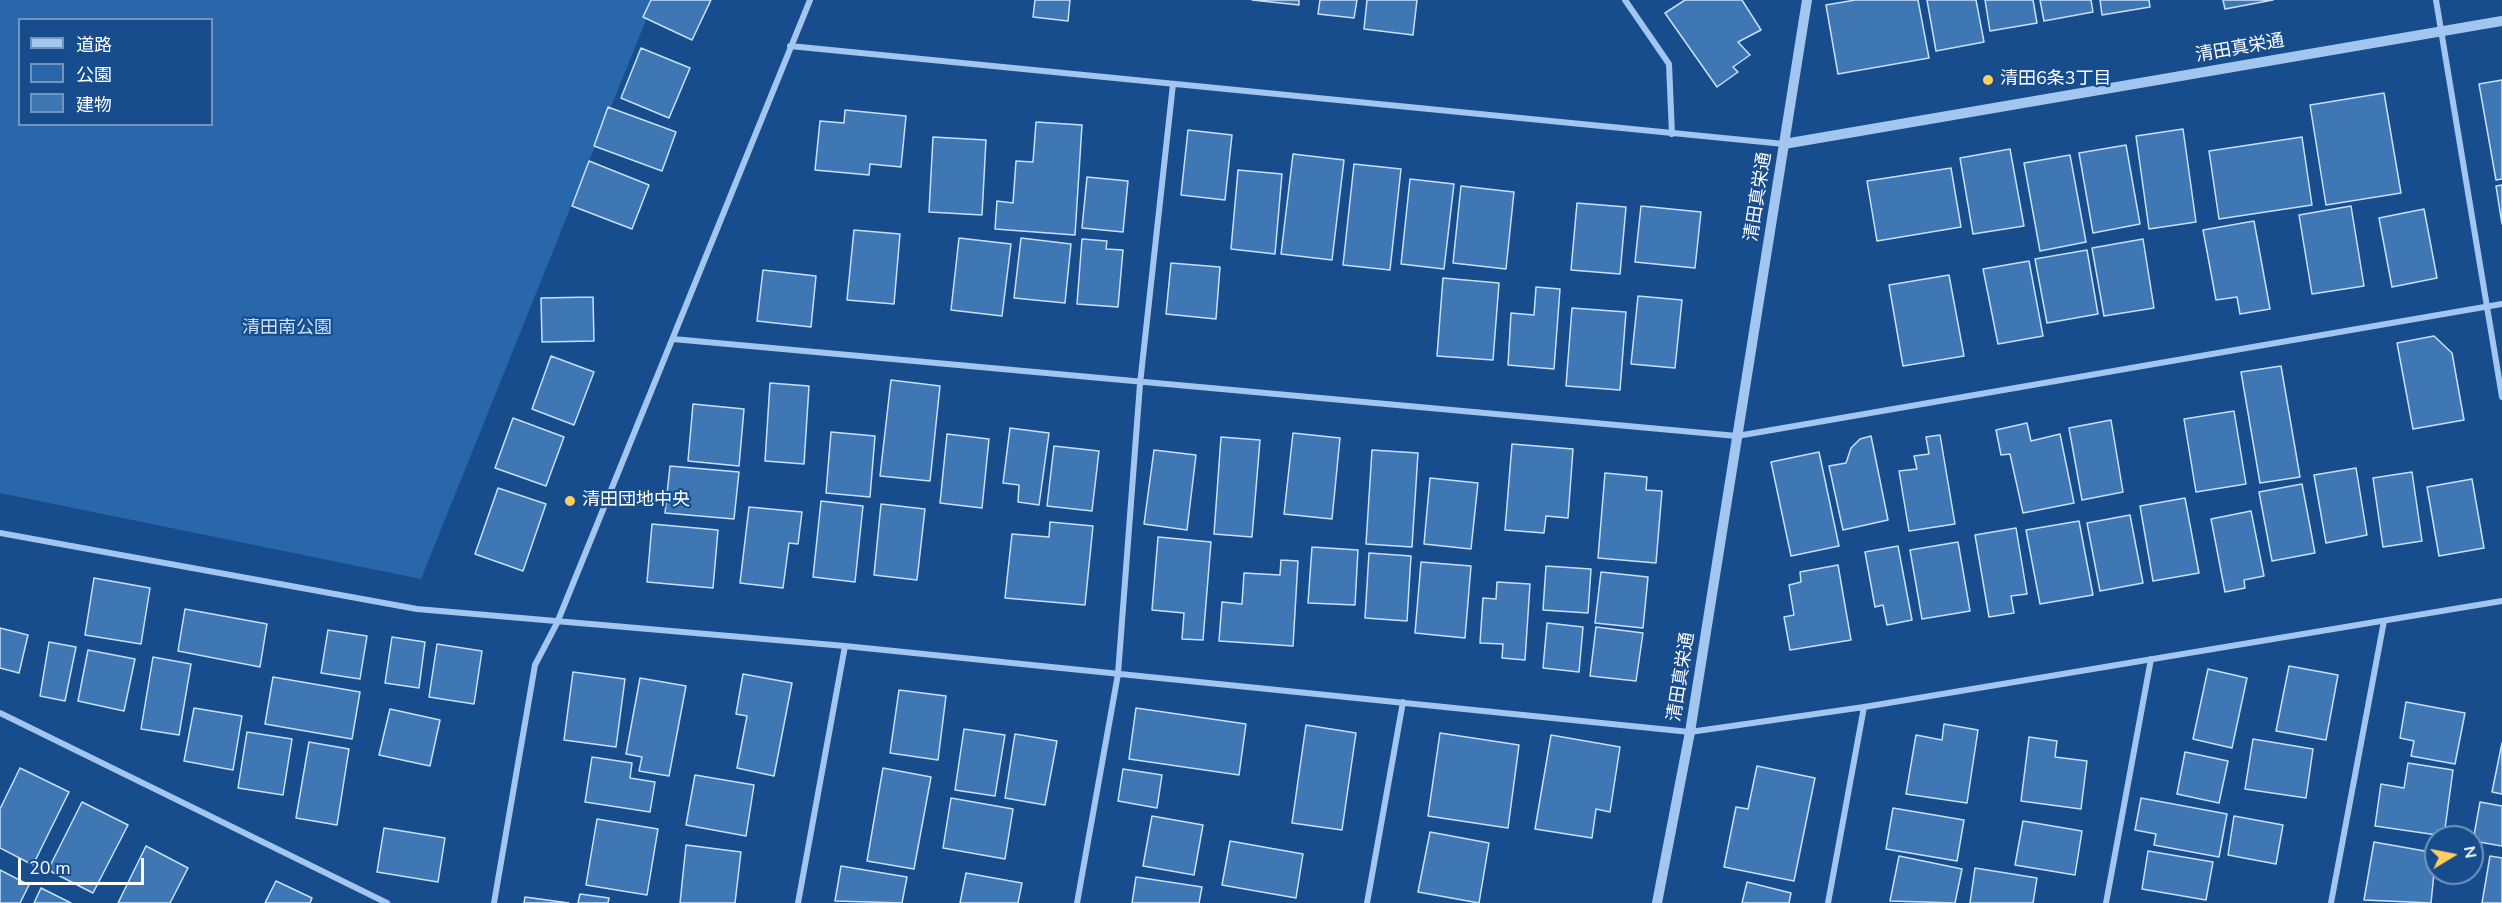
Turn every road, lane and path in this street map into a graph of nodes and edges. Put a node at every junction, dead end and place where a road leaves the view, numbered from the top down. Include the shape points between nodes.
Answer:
1 (810, 0) edge
2 (1625, 0) edge
3 (1807, 0) edge
4 (2436, 0) edge
5 (2502, 21) edge
6 (2442, 31) junction
7 (790, 46) junction
8 (1173, 84) junction
9 (1672, 134) junction
10 (1784, 144) junction
11 (2502, 304) edge
12 (2487, 307) junction
13 (673, 339) junction
14 (1140, 384) junction
15 (2502, 396) edge
16 (1737, 436) junction
17 (0, 532) edge
18 (2502, 601) edge
19 (2384, 621) junction
20 (556, 622) junction
21 (845, 646) junction
22 (2151, 659) junction
23 (1118, 674) junction
24 (1402, 702) junction
25 (1864, 707) junction
26 (0, 713) edge
27 (1690, 732) junction
28 (387, 903) edge
29 (494, 903) edge
30 (798, 903) edge
31 (1077, 903) edge
32 (1367, 903) edge
33 (1657, 903) edge
34 (1828, 903) edge
35 (2106, 903) edge
36 (2331, 903) edge

1 - 7 street
2 - 9 street via 1669,64
3 - 10 street
4 - 6 street
5 - 6 street, 清田真栄通
6 - 10 street, 清田真栄通
6 - 12 street
7 - 8 street
7 - 13 street
8 - 9 street
8 - 14 street
9 - 10 street
10 - 16 street, 清田真栄通
11 - 12 street
12 - 15 street
12 - 16 street
13 - 14 street
13 - 20 street
14 - 16 street
14 - 23 street
16 - 27 street, 清田真栄通
17 - 20 street via 417,609
18 - 19 street
19 - 22 street
19 - 36 street
20 - 21 street
20 - 29 street via 535,665
21 - 23 street
21 - 30 street
22 - 25 street
22 - 35 street
23 - 24 street
23 - 31 street
24 - 27 street
24 - 32 street
25 - 27 street
25 - 34 street
26 - 28 street
27 - 33 street, 清田真栄通

